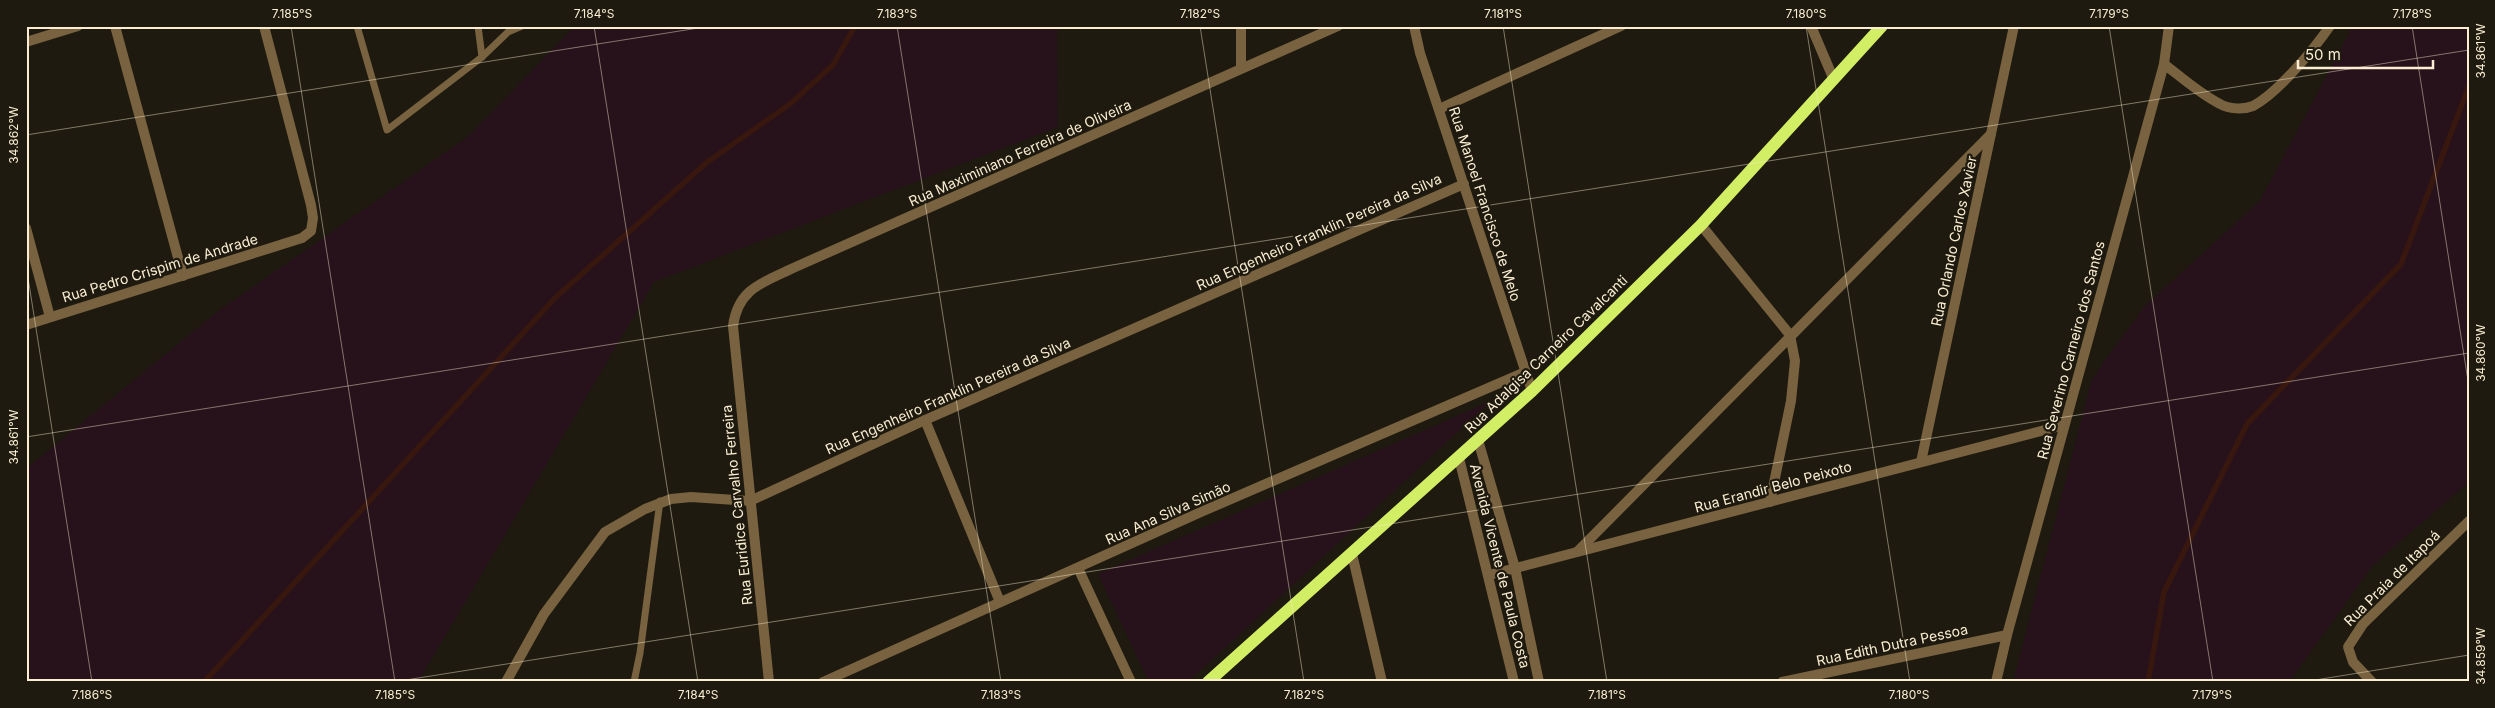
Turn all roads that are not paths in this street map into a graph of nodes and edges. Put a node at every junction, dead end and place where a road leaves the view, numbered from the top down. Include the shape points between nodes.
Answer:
1 (78, 26) edge
2 (115, 26) edge
3 (264, 26) edge
4 (357, 26) edge
5 (478, 26) edge
6 (522, 26) edge
7 (1241, 26) edge
8 (1338, 26) edge
9 (1414, 26) edge
10 (1621, 26) edge
11 (1811, 26) edge
12 (1882, 26) edge
13 (2014, 26) edge
14 (2169, 26) edge
15 (2330, 26) edge
16 (26, 42) edge
17 (482, 57) junction
18 (2164, 64) junction
19 (1241, 68) junction
20 (1834, 80) junction
21 (1439, 109) junction
22 (1991, 134) junction
23 (1464, 184) junction
24 (1701, 225) junction
25 (26, 228) edge
26 (183, 276) junction
27 (50, 317) junction
28 (26, 325) edge
29 (733, 326) joint
30 (1790, 336) junction
31 (1525, 372) junction
32 (1532, 391) junction
33 (925, 420) junction
34 (2064, 425) junction
35 (1478, 440) junction
36 (1459, 458) junction
37 (1921, 462) junction
38 (750, 500) junction
39 (660, 501) junction
40 (1770, 502) junction
41 (2469, 521) edge
42 (1576, 552) junction
43 (1352, 554) junction
44 (1078, 568) junction
45 (1515, 568) junction
46 (1489, 575) junction
47 (1000, 602) junction
48 (2007, 635) junction
49 (506, 682) edge
50 (634, 682) edge
51 (769, 682) edge
52 (823, 682) edge
53 (1130, 682) edge
54 (1208, 682) edge
55 (1382, 682) edge
56 (1514, 682) edge
57 (1539, 682) edge
58 (1782, 682) edge
59 (1996, 682) edge
60 (2372, 682) edge

1 - 16 street
2 - 26 street
3 - 26 street, Rua Pedro Crispim de Andrade via 312,212 313,227 302,238
4 - 17 lane via 387,130
5 - 17 lane
6 - 17 lane via 508,32
7 - 19 street
8 - 19 street, Rua Maximiniano Ferreira de Oliveira
9 - 21 street, Rua Manoel Francisco de Melo
10 - 21 street
11 - 20 street
12 - 20 main road, Rua Adalgisa Carneiro Cavalcanti
13 - 22 street, Rua Orlando Carlos Xavier
14 - 18 street, Rua Severino Carneiro dos Santos
15 - 18 street via 2291,73 2261,101 2244,108 2220,104
18 - 34 street, Rua Severino Carneiro dos Santos
19 - 29 street, Rua Maximiniano Ferreira de Oliveira via 754,287 741,299
20 - 24 main road, Rua Adalgisa Carneiro Cavalcanti
21 - 23 street, Rua Manoel Francisco de Melo
22 - 30 street
22 - 37 street, Rua Orlando Carlos Xavier
23 - 31 street, Rua Manoel Francisco de Melo
23 - 33 street, Rua Engenheiro Franklin Pereira da Silva
24 - 30 street
24 - 32 main road, Rua Adalgisa Carneiro Cavalcanti
25 - 27 street
26 - 27 street, Rua Pedro Crispim de Andrade
27 - 28 street, Rua Pedro Crispim de Andrade
29 - 38 street, Rua Euridice Carvalho Ferreira
30 - 40 street via 1796,361
30 - 42 street
31 - 32 street, Rua Manoel Francisco de Melo
31 - 44 street, Rua Ana Silva Simão
32 - 35 main road, Rua Adalgisa Carneiro Cavalcanti
33 - 38 street, Rua Engenheiro Franklin Pereira da Silva
33 - 47 street
34 - 37 street, Rua Erandir Belo Peixoto
34 - 48 street, Rua Severino Carneiro dos Santos
35 - 36 main road, Rua Adalgisa Carneiro Cavalcanti
35 - 45 street, Avenida Vicente de Paula Costa
36 - 43 main road, Rua Adalgisa Carneiro Cavalcanti
36 - 46 street, Avenida Vicente de Paula Costa
37 - 40 street, Rua Erandir Belo Peixoto
38 - 39 street, Rua Engenheiro Franklin Pereira da Silva via 691,497
38 - 51 street, Rua Euridice Carvalho Ferreira
39 - 49 street, Rua Engenheiro Franklin Pereira da Silva via 605,532 544,614
39 - 50 lane
40 - 42 street, Rua Erandir Belo Peixoto
41 - 60 street, Rua Praia de Itapoá via 2351,639 2348,647 2353,662
42 - 45 street, Rua Erandir Belo Peixoto
43 - 54 main road, Rua Adalgisa Carneiro Cavalcanti
43 - 55 street
44 - 47 street, Rua Ana Silva Simão
44 - 53 street
45 - 46 street, Rua Erandir Belo Peixoto
45 - 57 street, Avenida Vicente de Paula Costa
46 - 56 street, Avenida Vicente de Paula Costa
47 - 52 street, Rua Ana Silva Simão
48 - 58 street, Rua Edith Dutra Pessoa
48 - 59 street, Rua Severino Carneiro dos Santos

